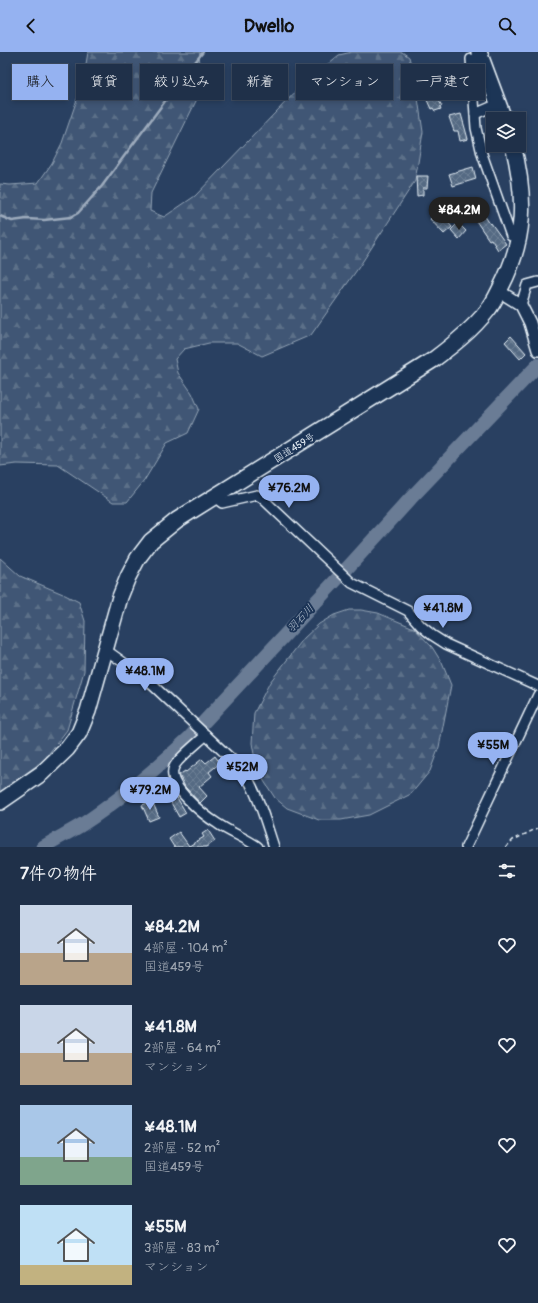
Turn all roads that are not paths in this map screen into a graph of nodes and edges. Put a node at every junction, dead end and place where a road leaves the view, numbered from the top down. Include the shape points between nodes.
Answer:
1 (475, 56) edge
2 (498, 104) junction
3 (501, 112) edge
4 (475, 114) junction
5 (515, 152) edge
6 (511, 236) dead end
7 (538, 282) edge
8 (499, 291) junction
9 (521, 305) junction
10 (538, 350) edge
11 (214, 497) junction
12 (106, 650) junction
13 (538, 686) edge
14 (538, 695) edge
15 (205, 734) junction
16 (0, 802) edge
17 (258, 847) edge
18 (274, 847) edge
19 (466, 847) edge

1 - 2 highway
1 - 4 street
2 - 3 highway
2 - 4 street
4 - 6 street via 482,154
5 - 8 highway, 国道459号 via 522,193 520,233 514,258
7 - 9 street via 527,285
8 - 9 street
8 - 11 highway, 国道459号 via 476,324 433,360
9 - 10 street via 530,323
11 - 12 highway, 国道459号 via 164,530 151,541 138,558 120,597
11 - 13 street via 222,503 257,495 352,583 408,611 421,626 446,644
12 - 15 street via 145,678
12 - 16 highway, 国道459号 via 79,733 55,762
14 - 19 street
15 - 17 street via 174,765 174,781 204,814
15 - 18 street via 242,769 251,783

